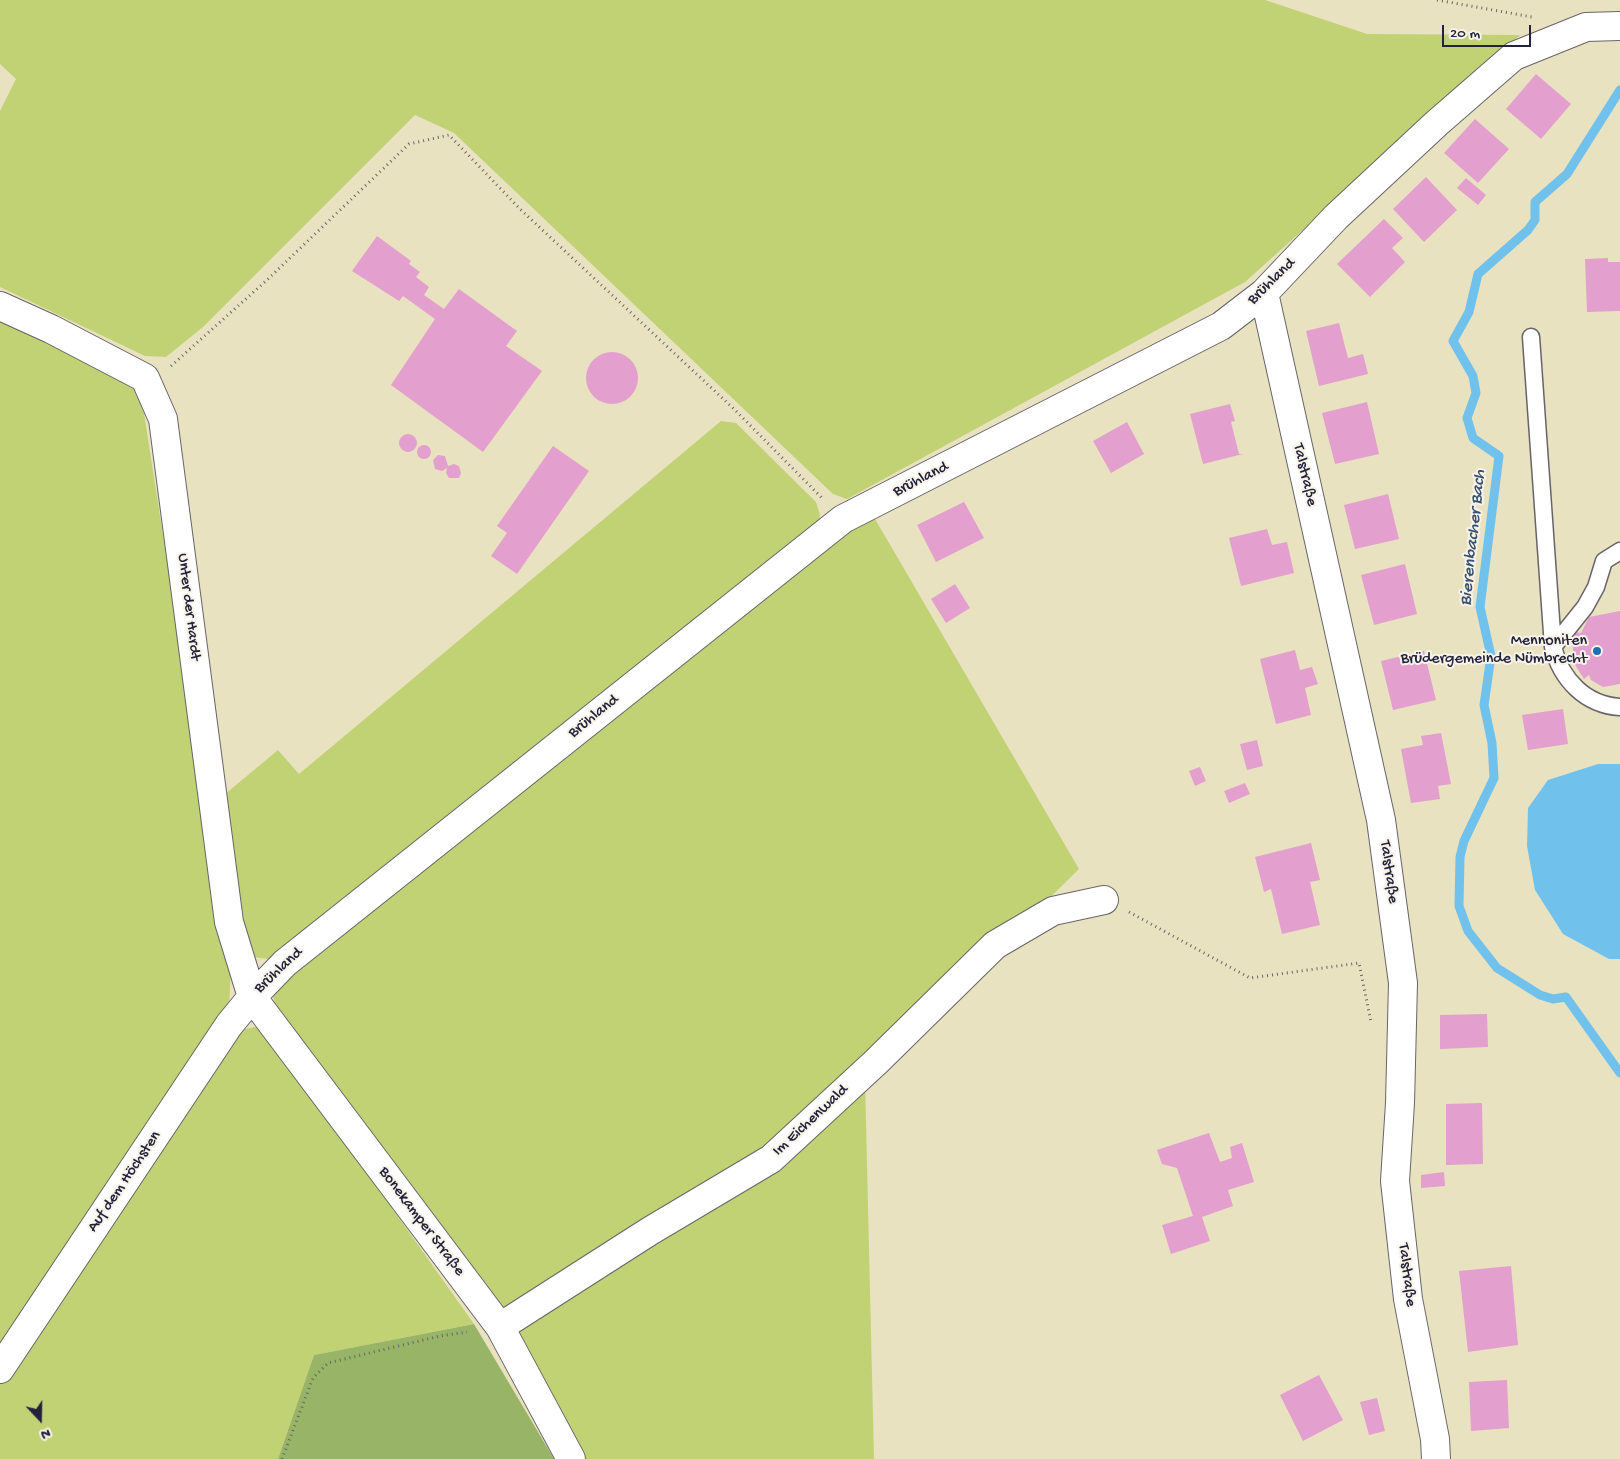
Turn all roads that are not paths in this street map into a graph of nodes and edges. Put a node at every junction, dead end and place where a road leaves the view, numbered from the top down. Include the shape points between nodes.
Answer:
1 (1620, 26) edge
2 (1264, 293) junction
3 (0, 306) edge
4 (1531, 337) dead end
5 (1620, 551) edge
6 (1553, 646) junction
7 (1620, 707) edge
8 (1104, 900) road end
9 (252, 997) junction
10 (500, 1327) junction
11 (0, 1369) edge
12 (571, 1459) edge
13 (1436, 1459) edge

1 - 2 street, Brühland via 1586,27 1514,56 1343,210
2 - 9 street, Brühland via 1221,326 843,519 285,963
2 - 13 street, Talstraße via 1381,820 1403,984 1395,1181 1408,1299
3 - 9 street, Unter der Hardt via 145,378 163,419 229,922
4 - 6 lane
5 - 6 lane via 1604,561 1589,600
6 - 7 lane via 1556,661 1569,683 1591,698
8 - 10 street, Im Eichenwald via 1053,911 995,945 876,1062 771,1158
9 - 10 street, Bonekamper Straße
9 - 11 street, Auf dem Höchsten via 229,1025
10 - 12 street, Bonekamper Straße

